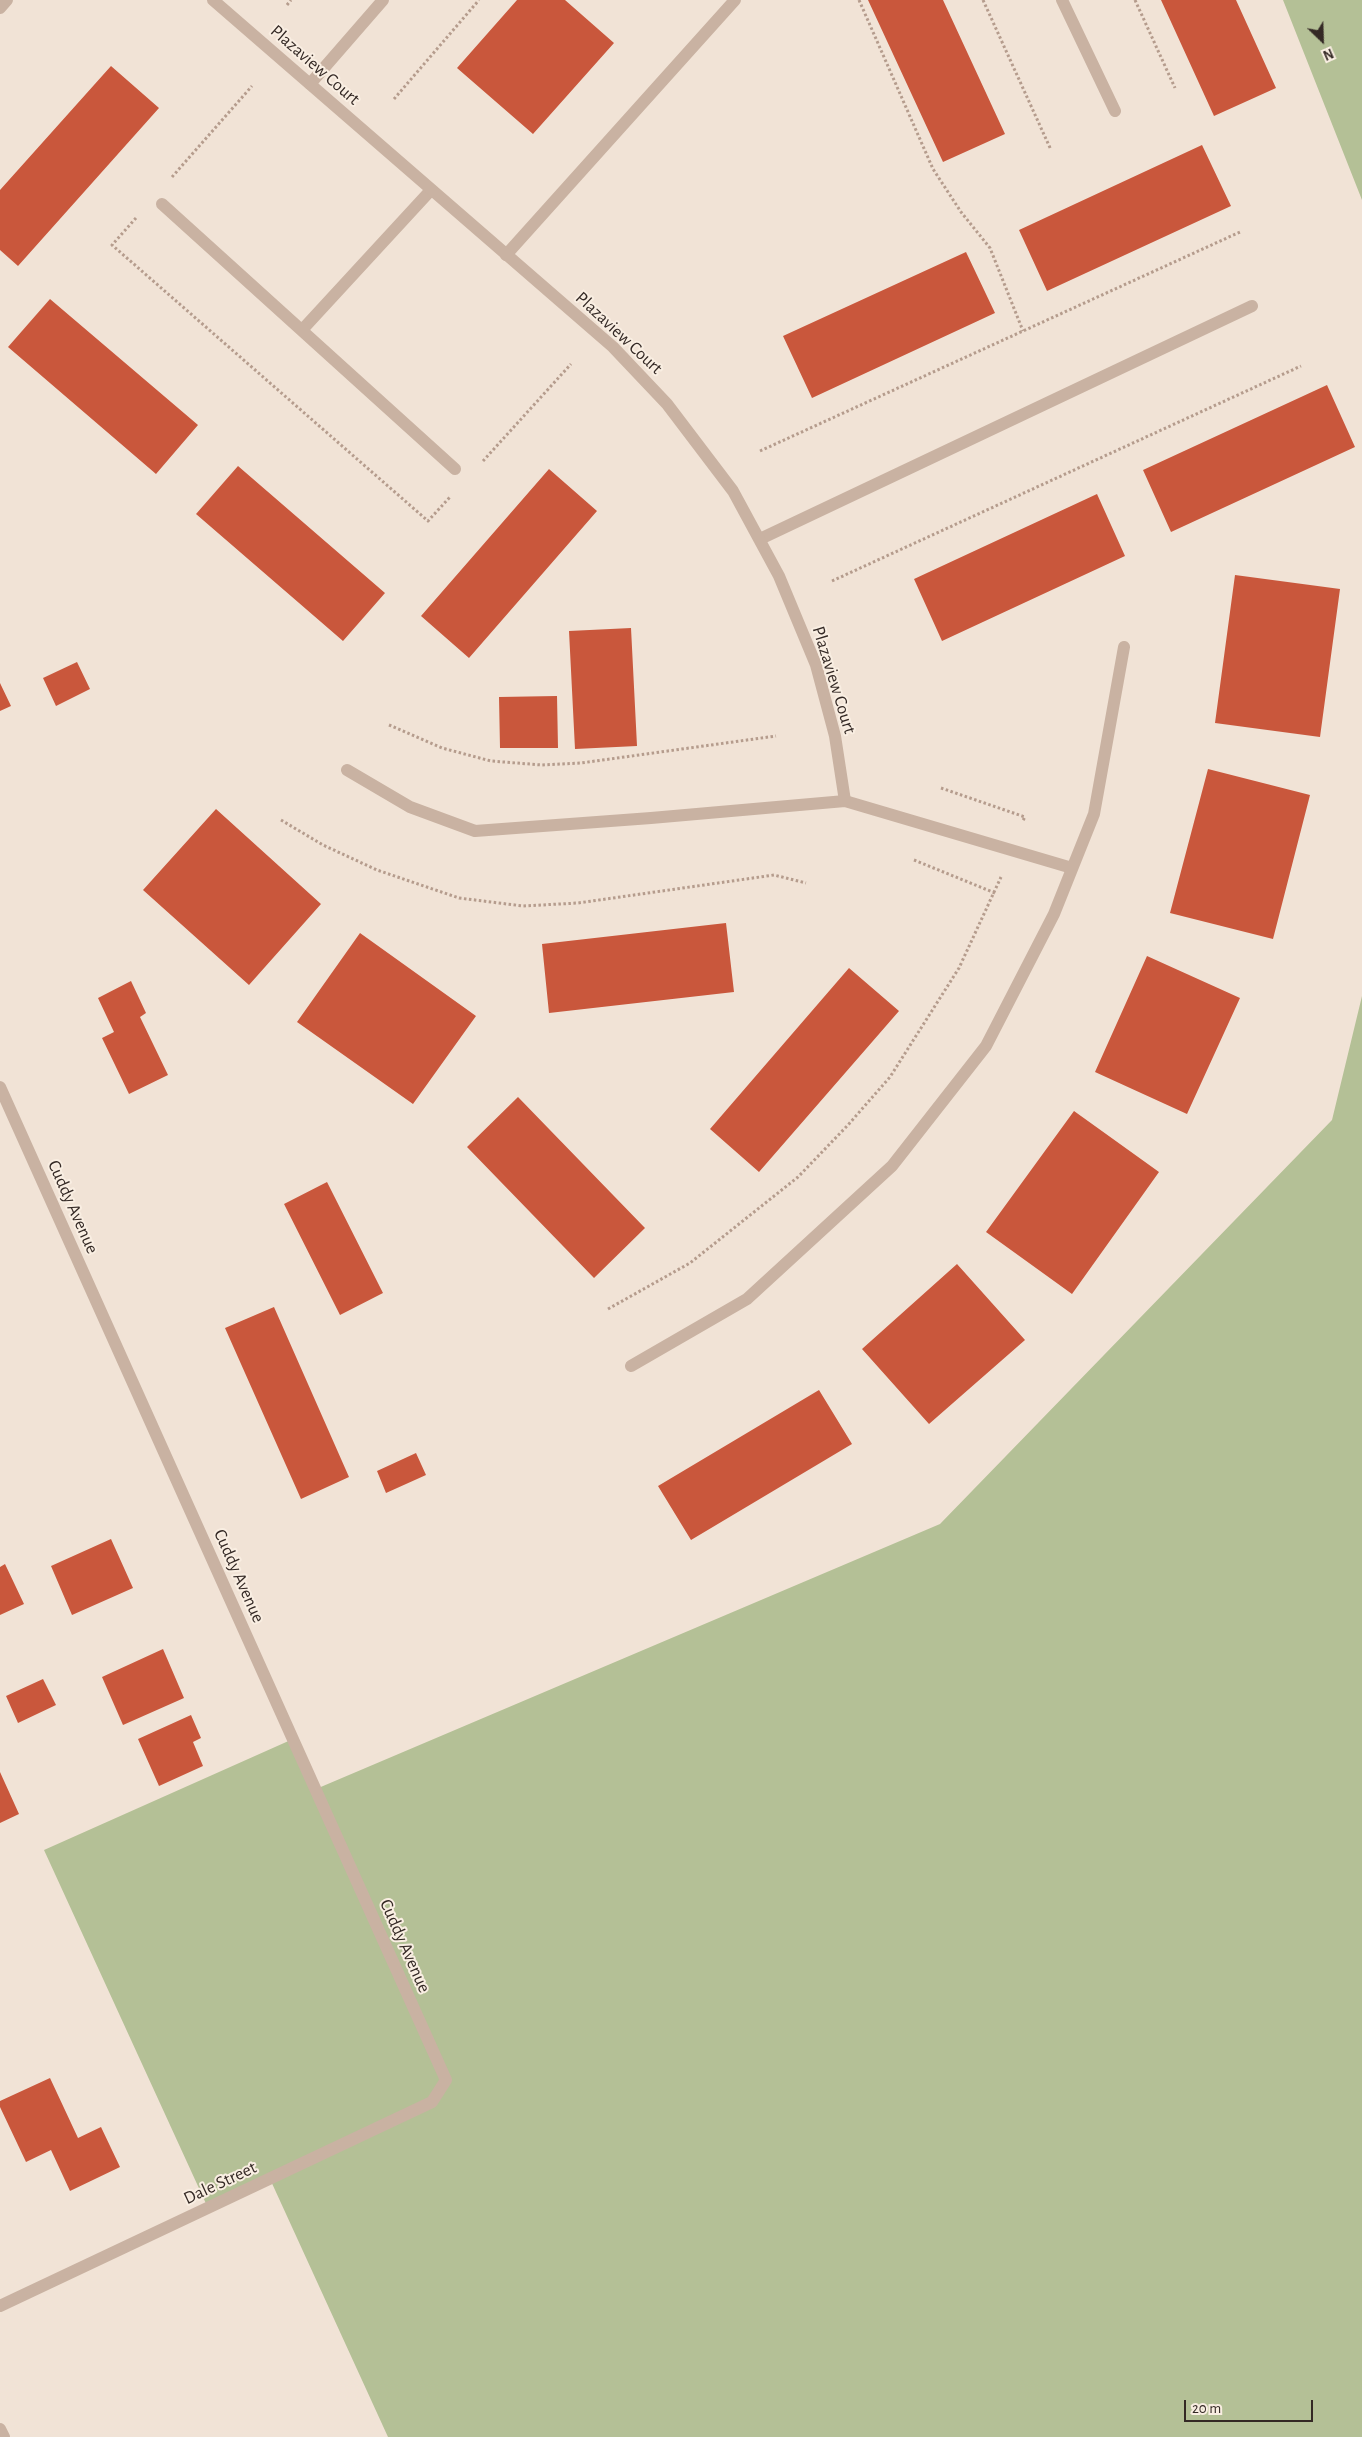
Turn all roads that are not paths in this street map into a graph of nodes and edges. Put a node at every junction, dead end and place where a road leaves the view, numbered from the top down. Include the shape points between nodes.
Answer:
1 (7, 0) edge
2 (213, 0) edge
3 (382, 0) edge
4 (735, 0) edge
5 (1062, 0) edge
6 (0, 8) edge
7 (310, 84) junction
8 (1115, 111) dead end
9 (431, 190) junction
10 (162, 204) dead end
11 (506, 255) junction
12 (1252, 306) dead end
13 (302, 330) junction
14 (455, 469) dead end
15 (760, 539) junction
16 (1124, 648) dead end
17 (347, 770) dead end
18 (845, 801) junction
19 (1072, 868) junction
20 (0, 1087) edge
21 (631, 1366) dead end
22 (446, 2080) joint
23 (0, 2306) edge
24 (0, 2429) edge
25 (4, 2437) edge

1 - 6 street
2 - 7 street, Plazaview Court
3 - 7 street
4 - 11 street
5 - 8 street
7 - 9 street, Plazaview Court
9 - 11 street, Plazaview Court
9 - 13 street
10 - 13 street
11 - 15 street, Plazaview Court via 613,348 667,404 733,491
12 - 15 street
13 - 14 street
15 - 18 street, Plazaview Court via 816,665 835,736
16 - 19 street via 1094,814
17 - 18 street via 410,806 475,831
18 - 19 street
19 - 21 street via 1054,914 986,1046 892,1166 747,1300
20 - 22 street, Cuddy Avenue
22 - 23 street, Dale Street via 432,2102
24 - 25 street

